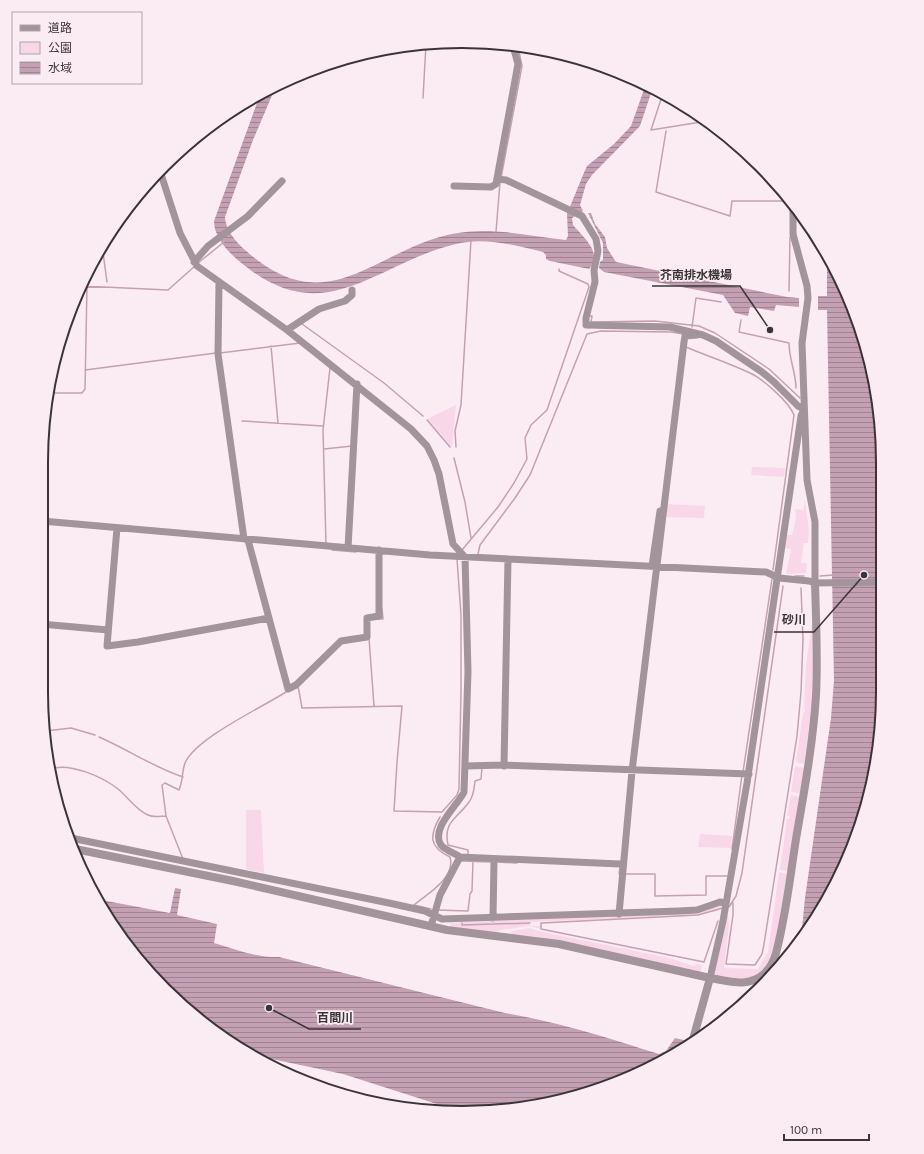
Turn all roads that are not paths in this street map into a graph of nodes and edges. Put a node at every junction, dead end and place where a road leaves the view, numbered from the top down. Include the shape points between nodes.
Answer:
1 (515, 52) edge
2 (162, 177) edge
3 (500, 179) junction
4 (282, 181) dead end
5 (454, 186) dead end
6 (793, 214) edge
7 (195, 264) junction
8 (219, 283) junction
9 (352, 290) dead end
10 (288, 330) junction
11 (703, 335) junction
12 (357, 386) junction
13 (804, 409) junction
14 (661, 506) dead end
15 (48, 522) edge
16 (117, 528) junction
17 (247, 541) junction
18 (348, 548) junction
19 (379, 550) junction
20 (465, 559) junction
21 (508, 561) junction
22 (655, 566) junction
23 (779, 578) junction
24 (876, 582) edge
25 (819, 584) junction
26 (269, 618) junction
27 (48, 625) edge
28 (108, 630) junction
29 (466, 766) junction
30 (503, 766) junction
31 (632, 771) junction
32 (745, 774) junction
33 (76, 839) edge
34 (80, 851) edge
35 (460, 857) junction
36 (494, 861) junction
37 (620, 864) dead end
38 (726, 906) junction
39 (619, 914) junction
40 (434, 916) junction
41 (493, 918) junction
42 (431, 926) junction
43 (710, 978) junction
44 (694, 1034) edge

1 - 3 street via 518,64
2 - 7 street via 180,233
3 - 5 street via 491,187
3 - 11 street via 582,216 596,238 598,251 595,282 586,325 670,327
4 - 7 street via 260,205 208,246
6 - 13 street via 793,234 808,298 802,343
7 - 8 street
8 - 10 street
8 - 17 street via 218,353
9 - 10 street via 352,295 345,301 319,309
10 - 12 street
11 - 13 street via 762,372
11 - 22 street via 685,336
12 - 18 street
12 - 20 street via 411,429 426,446 439,474 453,544
13 - 23 street
13 - 25 street via 807,480 815,522
14 - 22 street
15 - 16 street
16 - 17 street
16 - 28 street
17 - 18 street
17 - 26 street
18 - 19 street
19 - 20 street
19 - 26 street via 379,616 367,618 367,637 342,641 296,685 288,689
20 - 21 street
20 - 29 street via 468,657
21 - 22 street
21 - 30 street
22 - 23 street via 766,572
22 - 31 street
23 - 25 street
23 - 32 street
24 - 25 street
25 - 43 street via 814,724 776,954 765,973 752,981 735,982
26 - 28 street via 107,646
27 - 28 street
29 - 30 street
29 - 35 street via 464,792 446,816 439,835 442,846
30 - 31 street
31 - 32 street
31 - 39 street
32 - 38 street
33 - 40 street via 389,903 425,911
34 - 42 street via 233,881
35 - 36 street
35 - 40 street via 440,895
36 - 37 street
36 - 41 street
38 - 39 street via 720,902 697,910
38 - 43 street
39 - 41 street
40 - 41 street via 442,919
40 - 42 street
42 - 43 street via 559,944
43 - 44 street

